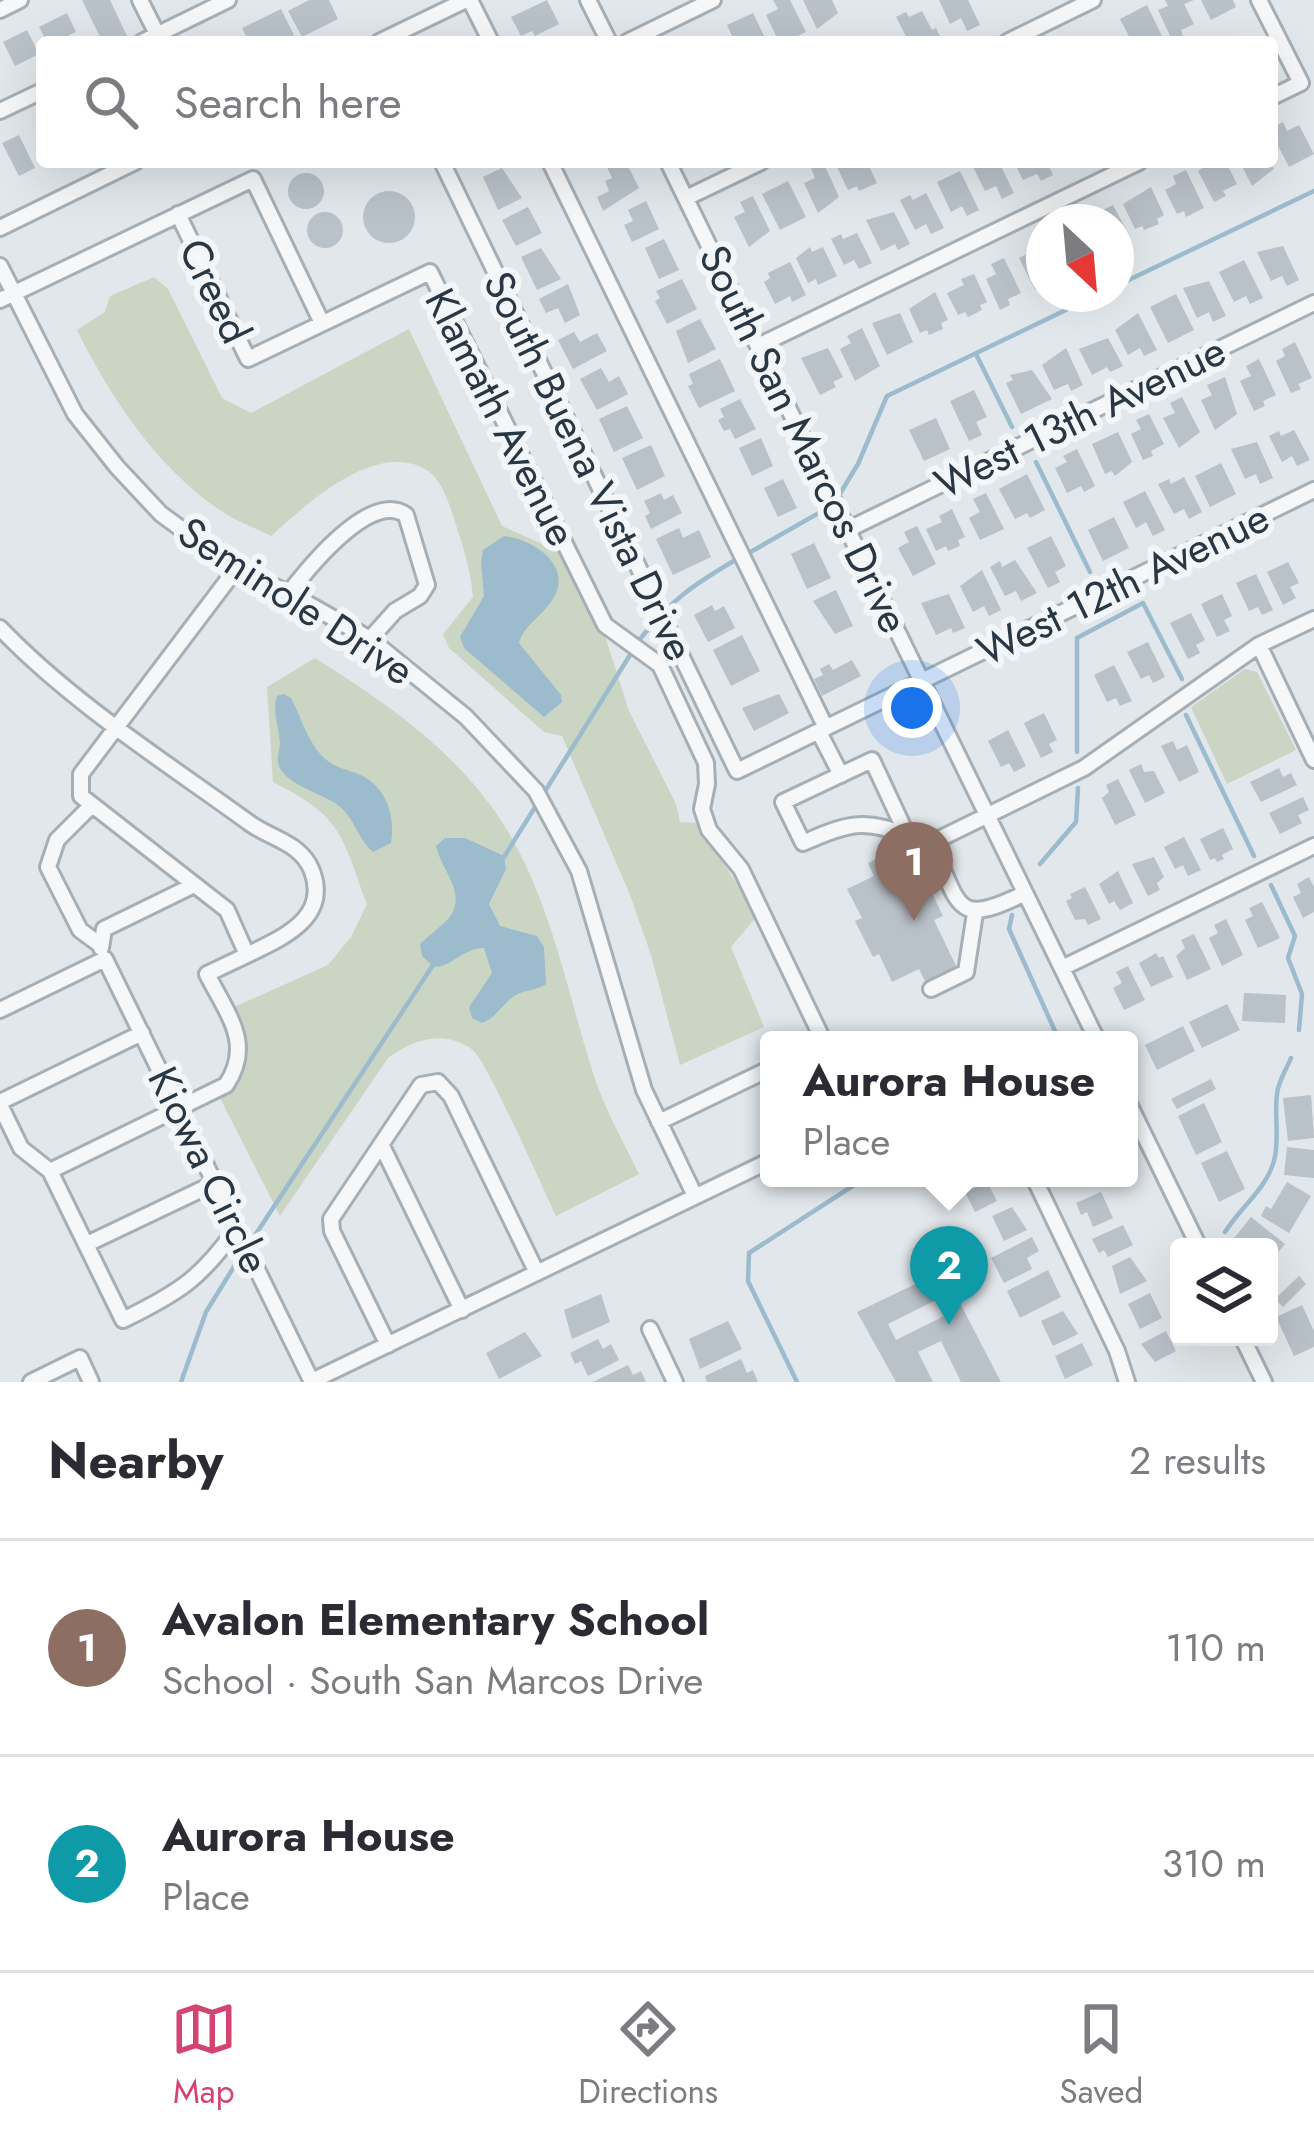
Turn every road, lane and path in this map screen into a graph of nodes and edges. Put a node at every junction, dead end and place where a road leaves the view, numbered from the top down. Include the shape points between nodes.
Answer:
1 (20, 0) edge
2 (140, 0) edge
3 (228, 0) edge
4 (468, 0) edge
5 (588, 0) edge
6 (712, 0) edge
7 (1093, 0) edge
8 (1259, 0) edge
9 (0, 10) edge
10 (158, 36) edge
11 (163, 36) edge
12 (392, 36) edge
13 (488, 36) edge
14 (606, 36) edge
15 (639, 36) edge
16 (1019, 36) edge
17 (1277, 36) edge
18 (1278, 38) edge
19 (36, 94) edge
20 (1278, 95) edge
21 (0, 111) edge
22 (123, 168) edge
23 (445, 168) edge
24 (553, 168) edge
25 (671, 168) edge
26 (748, 168) edge
27 (1126, 168) edge
28 (686, 198) junction
29 (178, 214) junction
30 (0, 227) edge
31 (0, 266) edge
32 (6, 297) edge
33 (1314, 303) edge
34 (322, 323) junction
35 (758, 346) junction
36 (1314, 490) edge
37 (847, 530) junction
38 (236, 569) junction
39 (289, 593) junction
40 (1314, 619) edge
41 (0, 628) edge
42 (370, 639) junction
43 (1258, 646) junction
44 (922, 682) junction
45 (118, 726) junction
46 (823, 730) junction
47 (1314, 760) edge
48 (737, 771) joint
49 (841, 775) junction
50 (91, 806) junction
51 (987, 814) junction
52 (907, 835) junction
53 (931, 843) junction
54 (1314, 846) edge
55 (192, 886) junction
56 (1025, 893) junction
57 (975, 913) junction
58 (102, 951) junction
59 (247, 955) junction
60 (1062, 968) junction
61 (931, 989) dead end
62 (0, 1010) edge
63 (819, 1031) edge
64 (1093, 1031) edge
65 (142, 1033) junction
66 (760, 1073) edge
67 (0, 1104) edge
68 (178, 1108) junction
69 (659, 1122) junction
70 (1138, 1124) edge
71 (16, 1138) junction
72 (381, 1144) junction
73 (0, 1146) edge
74 (760, 1165) edge
75 (50, 1171) junction
76 (215, 1183) junction
77 (1038, 1187) edge
78 (695, 1196) junction
79 (240, 1233) junction
80 (1194, 1238) edge
81 (87, 1244) junction
82 (536, 1273) junction
83 (462, 1310) junction
84 (650, 1329) dead end
85 (388, 1346) junction
86 (1247, 1346) edge
87 (31, 1382) edge
88 (91, 1382) edge
89 (312, 1382) edge
90 (675, 1382) edge
91 (1127, 1382) edge
92 (1264, 1382) edge

1 - 9 street
2 - 10 street
3 - 11 street
4 - 12 street
4 - 13 street
5 - 14 street
6 - 15 street
7 - 16 street
8 - 17 street
18 - 20 street via 1301,83
19 - 21 street
22 - 30 street
23 - 48 street, South Buena Vista Drive
24 - 46 street
25 - 28 street, South San Marcos Drive
26 - 28 street
27 - 35 street
28 - 35 street, South San Marcos Drive
29 - 32 street
29 - 34 street via 253,179
29 - 34 street, Creed via 248,359
31 - 32 street, Seminole Drive
32 - 38 street, Seminole Drive via 75,414 117,467 161,514
33 - 37 street, West 13th Avenue
34 - 63 street, Klamath Avenue via 430,272 605,625 660,665 706,763 702,808 709,830 741,868
35 - 37 street, South San Marcos Drive
36 - 44 street, West 12th Avenue
37 - 44 street, South San Marcos Drive
38 - 39 street, Seminole Drive
38 - 45 street
39 - 42 street, Seminole Drive
39 - 42 street via 330,543 397,508 427,585
40 - 43 street
41 - 45 street
42 - 69 street, Seminole Drive via 466,716 548,809 579,871
43 - 47 street
43 - 51 street via 1084,768
44 - 46 street, West 12th Avenue
44 - 51 street, South San Marcos Drive
45 - 50 street via 81,774 81,796
45 - 59 street via 303,855 314,874 309,914 296,931
46 - 48 street, West 12th Avenue
46 - 49 street
49 - 52 street via 872,760
49 - 52 street via 783,802 803,843 846,823
50 - 55 street
50 - 58 street, Kiowa Circle via 57,840 48,867 80,930
51 - 53 street
51 - 56 street, South San Marcos Drive
52 - 53 street
53 - 57 street via 962,906
54 - 60 street
55 - 58 street via 104,929
55 - 59 street via 227,910
56 - 57 street
56 - 60 street, South San Marcos Drive
57 - 61 street via 966,972
58 - 62 street
58 - 65 street, Kiowa Circle
59 - 68 street via 208,974 238,1040 240,1064 226,1085
60 - 64 street, South San Marcos Drive
65 - 67 street
65 - 68 street, Kiowa Circle
66 - 69 street
67 - 71 street
68 - 75 street
68 - 76 street, Kiowa Circle
69 - 78 street, Seminole Drive
70 - 80 street
71 - 73 street
71 - 75 street
72 - 82 street via 421,1085 438,1082
72 - 83 street
72 - 85 street via 332,1231
74 - 78 street
75 - 81 street
76 - 79 street, Kiowa Circle
76 - 81 street
77 - 91 street
78 - 82 street
79 - 81 street via 177,1294 123,1320
79 - 89 street, Kiowa Circle
82 - 83 street
83 - 85 street
84 - 90 street
85 - 89 street
86 - 92 street
87 - 88 street via 80,1358

